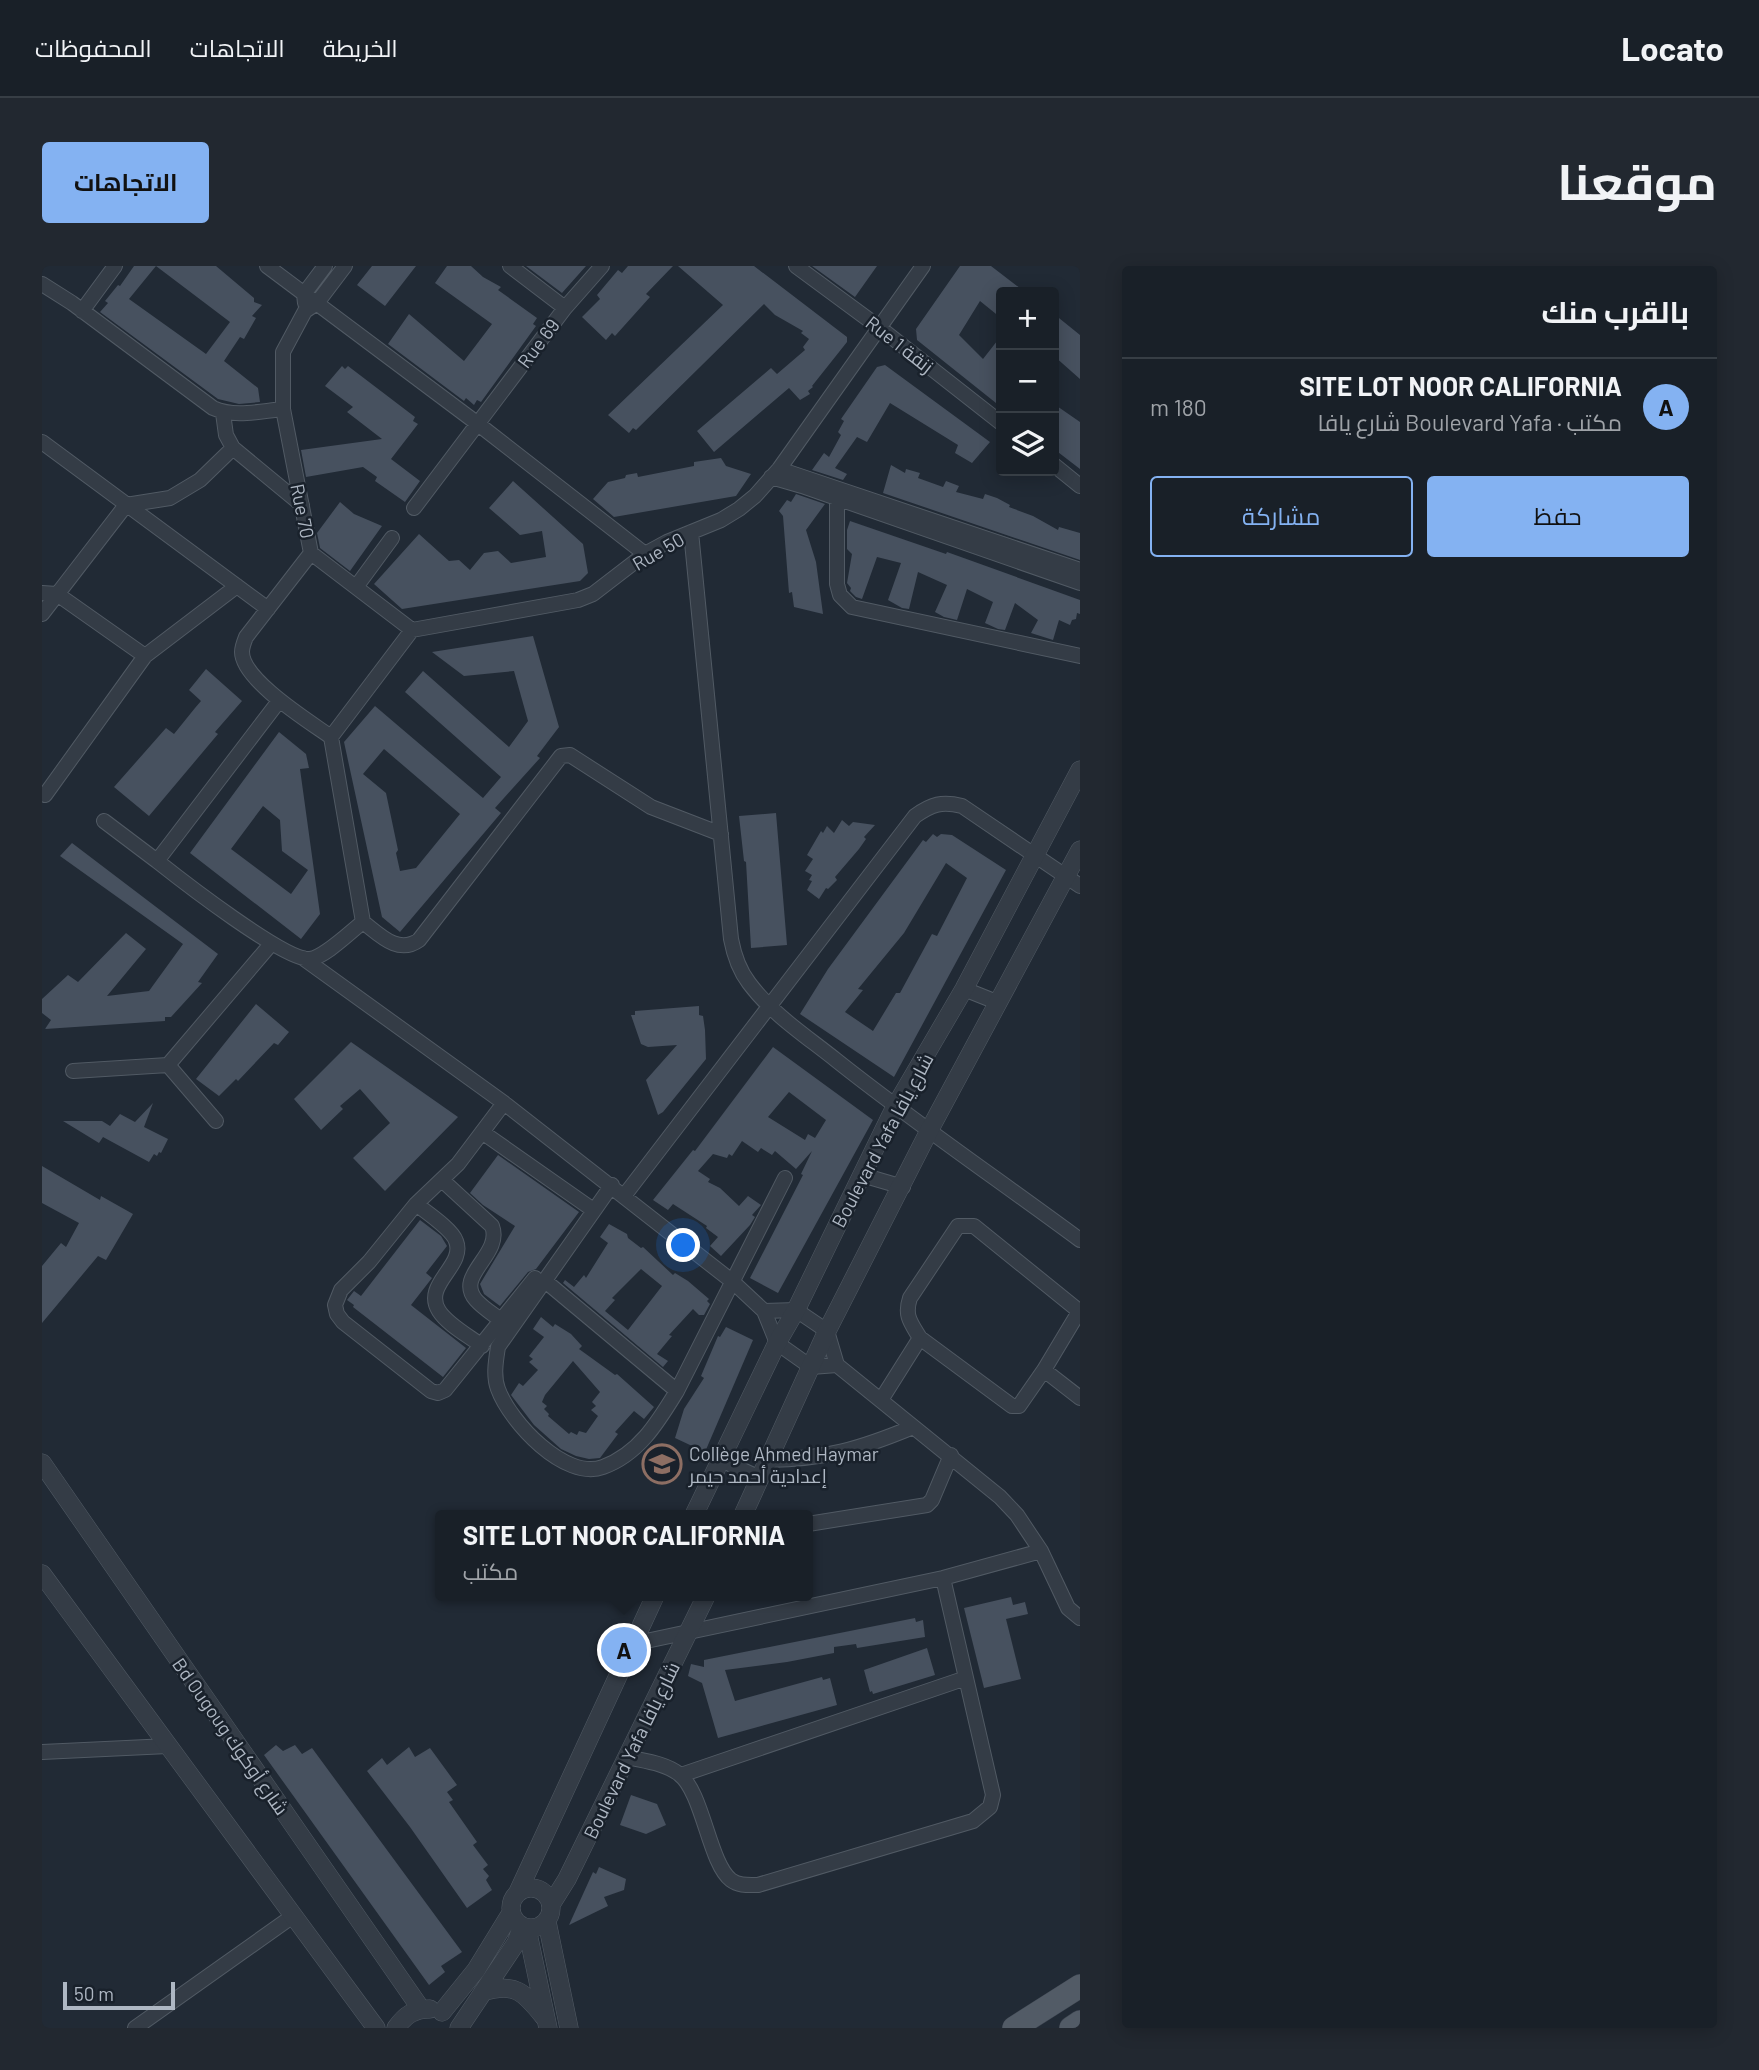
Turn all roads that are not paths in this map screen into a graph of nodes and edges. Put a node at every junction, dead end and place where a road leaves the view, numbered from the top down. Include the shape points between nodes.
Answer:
1 (115, 266) edge
2 (267, 266) edge
3 (325, 266) edge
4 (345, 266) edge
5 (511, 266) edge
6 (602, 266) edge
7 (796, 266) edge
8 (923, 266) edge
9 (42, 284) edge
10 (304, 294) junction
11 (311, 307) junction
12 (565, 308) junction
13 (82, 311) junction
14 (880, 328) junction
15 (283, 409) junction
16 (223, 413) junction
17 (996, 419) edge
18 (478, 424) junction
19 (42, 442) edge
20 (233, 448) junction
21 (1059, 469) edge
22 (775, 473) junction
23 (1080, 486) edge
24 (837, 499) junction
25 (126, 505) junction
26 (302, 505) junction
27 (414, 508) dead end
28 (691, 532) junction
29 (392, 538) dead end
30 (310, 553) junction
31 (645, 554) junction
32 (1080, 570) edge
33 (1080, 583) edge
34 (237, 586) junction
35 (356, 587) junction
36 (42, 593) edge
37 (57, 594) junction
38 (268, 609) junction
39 (42, 614) edge
40 (412, 630) junction
41 (145, 656) junction
42 (1080, 656) edge
43 (279, 701) junction
44 (331, 737) junction
45 (1080, 770) edge
46 (45, 795) dead end
47 (104, 821) dead end
48 (721, 834) junction
49 (1080, 850) edge
50 (1035, 855) junction
51 (157, 861) junction
52 (1073, 881) edge
53 (363, 922) junction
54 (271, 943) junction
55 (303, 958) junction
56 (964, 989) junction
57 (999, 1003) junction
58 (769, 1006) junction
59 (168, 1065) junction
60 (73, 1071) dead end
61 (504, 1103) junction
62 (895, 1107) junction
63 (216, 1121) dead end
64 (930, 1129) junction
65 (482, 1132) junction
66 (862, 1175) junction
67 (785, 1178) dead end
68 (442, 1181) junction
69 (610, 1184) junction
70 (903, 1187) junction
71 (624, 1196) junction
72 (416, 1204) junction
73 (589, 1207) junction
74 (1080, 1241) edge
75 (544, 1280) junction
76 (733, 1282) junction
77 (796, 1310) junction
78 (764, 1311) junction
79 (1080, 1311) edge
80 (502, 1321) junction
81 (827, 1331) junction
82 (920, 1338) junction
83 (777, 1343) junction
84 (482, 1346) junction
85 (837, 1365) junction
86 (811, 1367) junction
87 (1044, 1370) junction
88 (677, 1391) junction
89 (1080, 1398) edge
90 (881, 1400) junction
91 (914, 1427) junction
92 (951, 1455) junction
93 (721, 1460) junction
94 (768, 1460) junction
95 (42, 1464) edge
96 (760, 1478) junction
97 (696, 1510) edge
98 (745, 1510) edge
99 (813, 1523) edge
100 (1041, 1551) junction
101 (42, 1574) edge
102 (943, 1578) junction
103 (653, 1601) edge
104 (704, 1601) edge
105 (1080, 1618) edge
106 (688, 1633) junction
107 (632, 1644) junction
108 (966, 1678) junction
109 (168, 1746) junction
110 (42, 1752) edge
111 (627, 1757) junction
112 (681, 1775) junction
113 (518, 1892) junction
114 (552, 1903) junction
115 (293, 1916) junction
116 (547, 1922) junction
117 (520, 1923) junction
118 (1080, 1986) edge
119 (483, 1992) junction
120 (422, 2009) junction
121 (442, 2012) junction
122 (1080, 2022) edge
123 (547, 2024) edge
124 (135, 2028) edge
125 (376, 2028) edge
126 (396, 2028) edge
127 (458, 2028) edge
128 (569, 2028) edge
129 (1014, 2028) edge
130 (1071, 2028) edge

1 - 13 street
2 - 10 street
3 - 10 street
4 - 11 street, Rue 70
5 - 12 street
6 - 12 street, Rue 69
7 - 14 street, Rue 1 زنقة
8 - 14 street, Rue 50
9 - 13 street
10 - 11 street
11 - 15 street, Rue 70 via 283,352
11 - 18 street
12 - 18 street, Rue 69
13 - 16 street
14 - 17 street, Rue 1 زنقة
14 - 22 street, Rue 50
15 - 16 street
15 - 26 street, Rue 70
16 - 20 street
18 - 27 street, Rue 69
18 - 31 street
19 - 25 street
20 - 25 street via 200,481 170,498
20 - 26 street
21 - 23 street
22 - 24 street
22 - 28 street, Rue 50 via 739,509
22 - 32 street
24 - 33 street
24 - 42 street via 837,584 852,607
25 - 34 street
25 - 37 street
26 - 30 street, Rue 70
28 - 31 street, Rue 50
28 - 48 street
29 - 35 street
30 - 35 street
30 - 38 street, Rue 70
31 - 40 street, Rue 50 via 608,584 578,600
34 - 38 street
34 - 41 street
35 - 40 street
36 - 37 street
37 - 39 street
37 - 41 street
38 - 43 street, Rue 70 via 246,637 242,653 248,670
40 - 44 street
41 - 46 street
43 - 44 street, Rue 70
43 - 51 street
44 - 53 street
45 - 50 street, Boulevard Yafa شارع يافا
47 - 51 street
48 - 53 street via 651,807 570,755 561,757 419,940 402,947
48 - 58 street via 735,957 748,982
49 - 52 street, Boulevard Yafa شارع يافا
50 - 52 street
50 - 56 street, Boulevard Yafa شارع يافا
50 - 58 street via 962,806 932,804 915,816
51 - 54 street
52 - 57 street, Boulevard Yafa شارع يافا
53 - 55 street via 321,955
54 - 55 street
54 - 59 street
55 - 61 street
56 - 57 street
56 - 62 street, Boulevard Yafa شارع يافا
57 - 64 street, Boulevard Yafa شارع يافا
58 - 62 street
58 - 71 street
59 - 60 street
59 - 63 street
61 - 65 street
61 - 69 street
62 - 64 street
62 - 66 street, Boulevard Yafa شارع يافا
64 - 70 street, Boulevard Yafa شارع يافا
64 - 74 street
65 - 68 street
65 - 73 street
66 - 70 street
66 - 77 street, Boulevard Yafa شارع يافا
67 - 76 street
68 - 72 street
68 - 80 street via 492,1226 494,1243 471,1278 470,1289 478,1303
69 - 71 street
69 - 73 street
69 - 75 street
70 - 81 street, Boulevard Yafa شارع يافا
71 - 76 street
72 - 84 street via 457,1241 457,1254 436,1292 437,1308
72 - 84 street via 341,1290 335,1301 337,1314 434,1392 445,1390
73 - 80 street
75 - 88 street
75 - 88 street via 498,1346 495,1365 497,1387 506,1406 558,1460 580,1470 601,1468 619,1459 643,1441
76 - 78 street
76 - 88 street
77 - 78 street
77 - 81 street
77 - 83 street, Boulevard Yafa شارع يافا
78 - 83 street
79 - 82 street via 974,1226 958,1226 906,1309
79 - 87 street
80 - 84 street
81 - 85 street
81 - 86 street, Boulevard Yafa شارع يافا
82 - 87 street via 1012,1406 1023,1403
82 - 90 street
83 - 86 street
83 - 93 street, Boulevard Yafa شارع يافا
85 - 86 street
85 - 90 street
86 - 94 street, Boulevard Yafa شارع يافا
87 - 89 street
90 - 91 street
91 - 92 street
91 - 94 street via 849,1451
92 - 99 street via 926,1505
92 - 100 street via 1017,1515
93 - 96 street
93 - 97 street, Boulevard Yafa شارع يافا
94 - 96 street, Boulevard Yafa شارع يافا
95 - 120 street, Bd Ougoug شارع أوكوك
96 - 98 street, Boulevard Yafa شارع يافا
100 - 102 street
100 - 105 street via 1063,1600
101 - 109 street
102 - 106 street
102 - 108 street
103 - 107 street
104 - 106 street, Boulevard Yafa شارع يافا
106 - 107 street
106 - 111 street, Boulevard Yafa شارع يافا
107 - 113 street
108 - 112 street
108 - 112 street via 993,1795 990,1807 972,1821 758,1885 740,1885 721,1867
109 - 110 street
109 - 115 street
111 - 112 street
111 - 114 street, Boulevard Yafa شارع يافا
113 - 114 street via 527,1887 540,1889
113 - 117 street via 511,1906
114 - 116 street
115 - 124 street
115 - 125 street
116 - 117 street via 536,1928
116 - 128 street
117 - 119 street via 516,1943
117 - 121 street
117 - 123 street
118 - 129 main road
119 - 123 street via 514,1988 530,1999
119 - 127 street
120 - 121 street
120 - 126 street via 411,2012
121 - 127 street
122 - 130 main road

